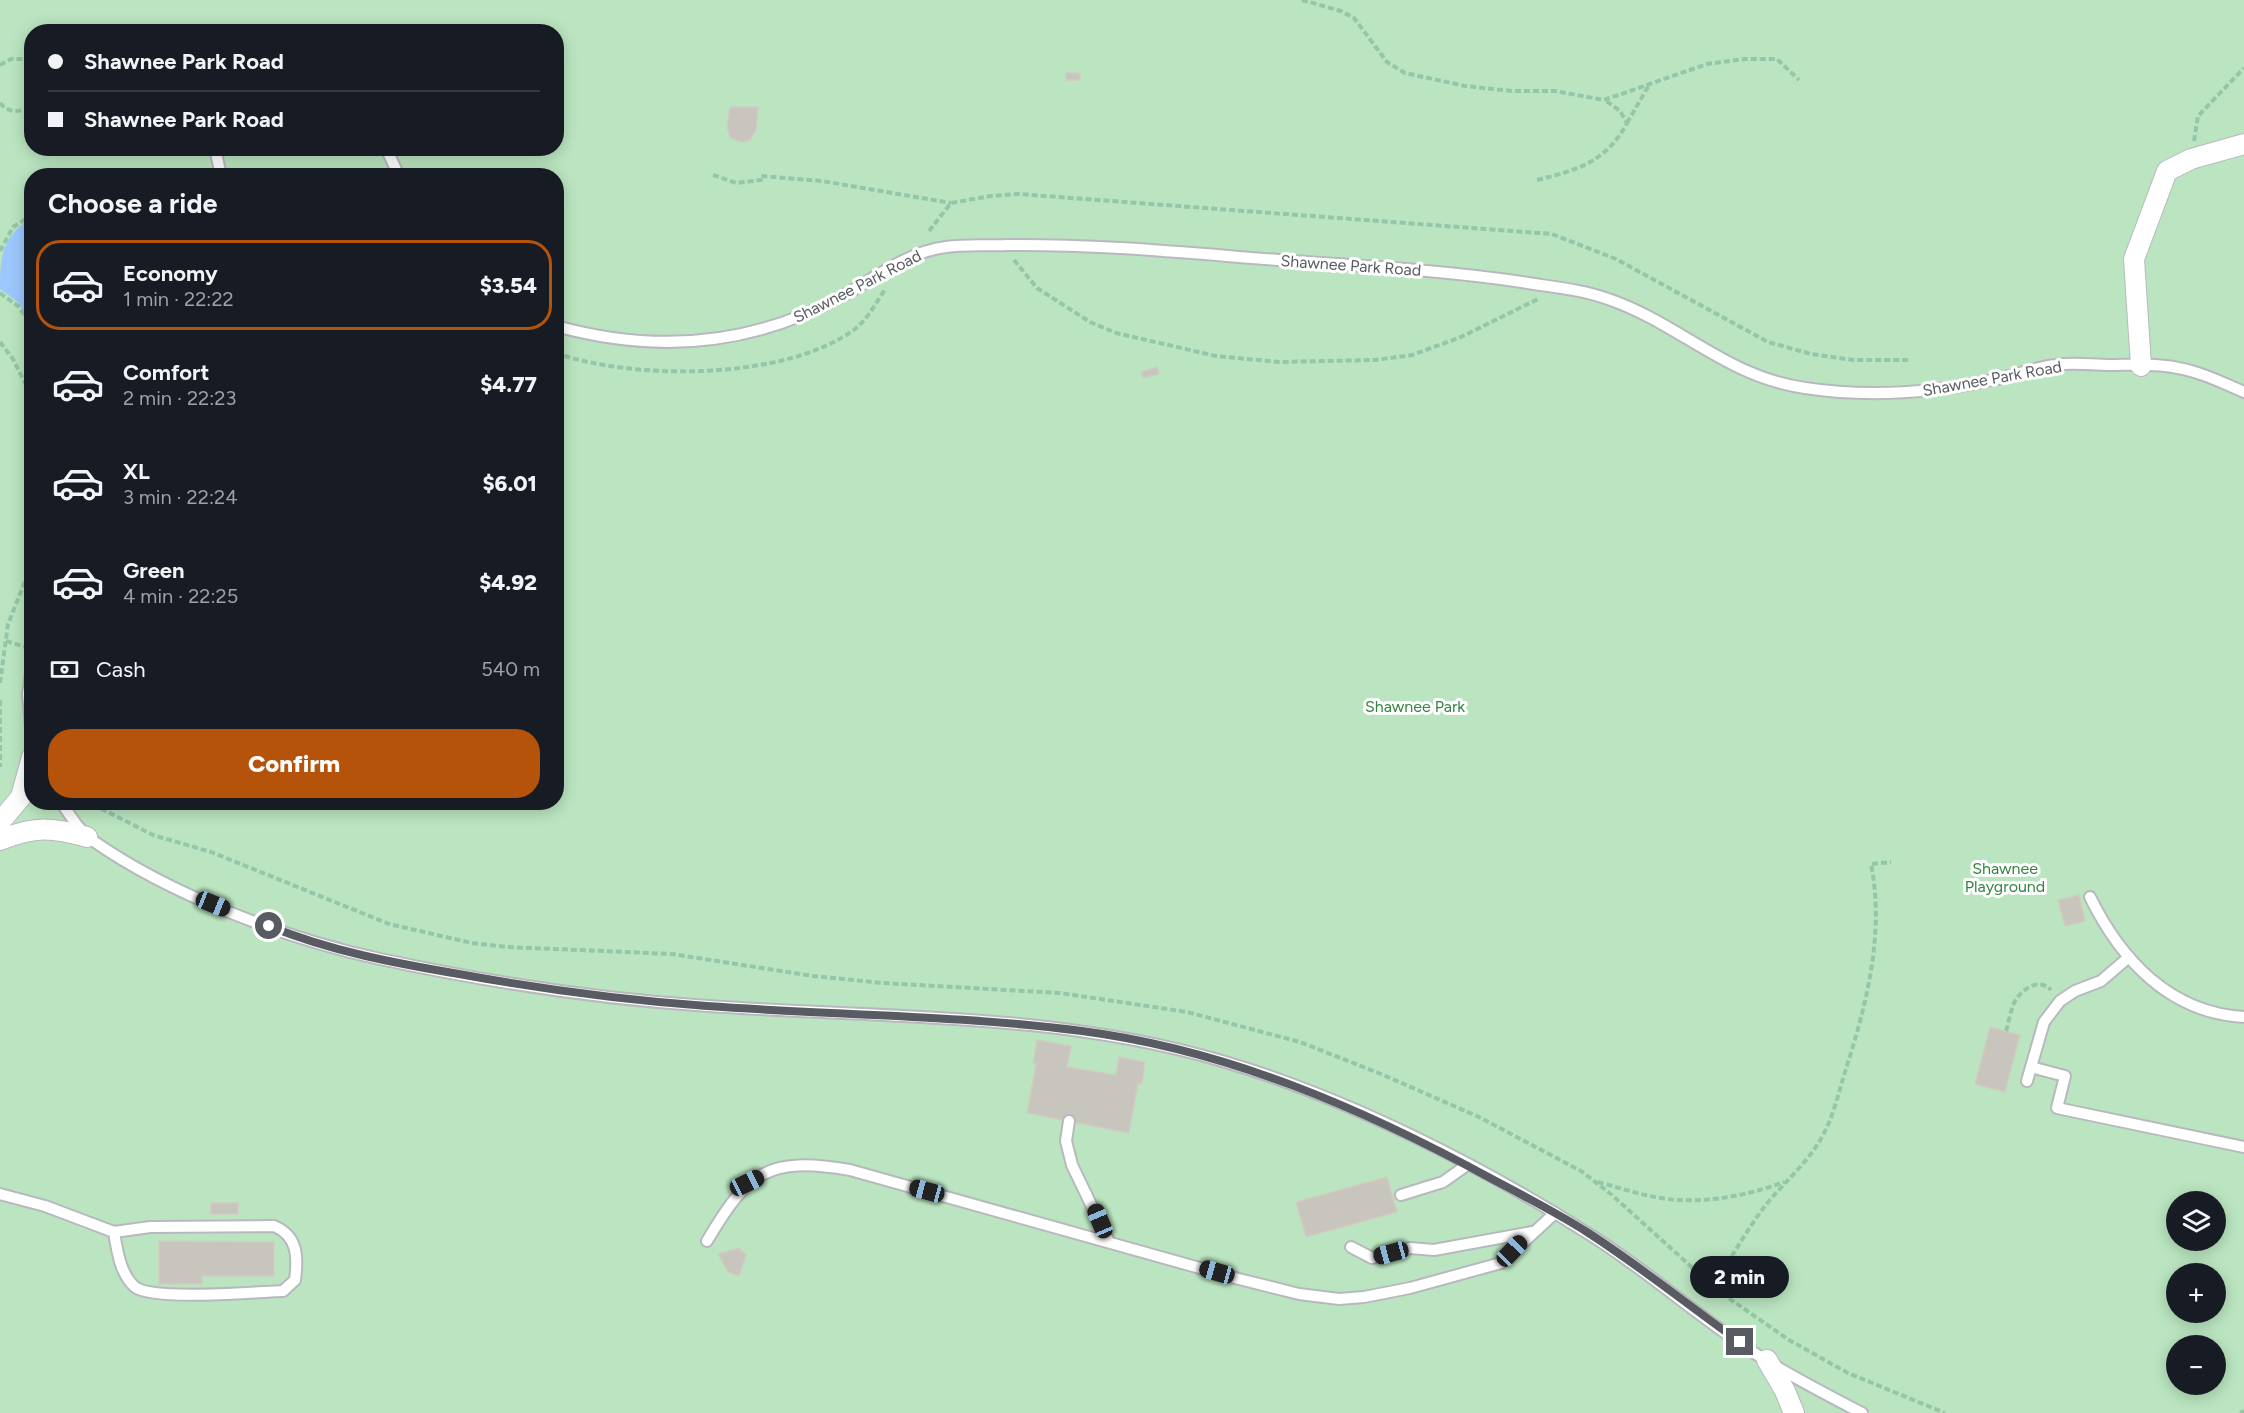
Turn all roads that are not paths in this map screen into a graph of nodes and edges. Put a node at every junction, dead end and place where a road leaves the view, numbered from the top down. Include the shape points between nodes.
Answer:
1 (2244, 144) edge
2 (564, 328) edge
3 (2141, 366) junction
4 (2244, 392) edge
5 (24, 786) edge
6 (67, 810) edge
7 (0, 822) edge
8 (87, 837) junction
9 (0, 840) edge
10 (2090, 897) dead end
11 (2129, 957) junction
12 (2244, 1017) edge
13 (2031, 1067) junction
14 (2027, 1081) dead end
15 (1070, 1121) dead end
16 (2244, 1147) edge
17 (1467, 1165) junction
18 (0, 1194) edge
19 (1401, 1195) dead end
20 (1555, 1213) junction
21 (114, 1232) junction
22 (1532, 1232) junction
23 (707, 1241) dead end
24 (1109, 1242) junction
25 (1351, 1247) dead end
26 (1767, 1360) junction
27 (1794, 1413) edge
28 (1862, 1413) edge

1 - 3 street via 2191,159 2167,171 2134,259
2 - 3 lane, Shawnee Park Road via 661,343 737,338 804,315 883,270 924,252 945,247 1068,244 1457,273 1561,288 1605,297 1754,376 1801,388 1905,394 2058,364
3 - 4 lane, Shawnee Park Road via 2181,368
5 - 7 street via 21,797
6 - 8 lane
8 - 9 street via 45,828
8 - 17 lane via 155,877 213,904 288,934 348,952 605,997 989,1022 1129,1038 1177,1048 1275,1078
10 - 11 lane via 2104,926
11 - 12 lane via 2177,999 2200,1010
11 - 13 lane via 2101,981 2060,1001 2044,1022
13 - 14 lane
13 - 16 lane via 2065,1076 2057,1108
15 - 24 lane via 1066,1141 1072,1165
17 - 19 lane via 1443,1182
17 - 20 lane
18 - 21 lane
20 - 22 lane
20 - 26 lane
21 - 21 lane via 124,1273 136,1288 160,1295 283,1292 296,1280 295,1246 286,1231 274,1227 150,1227
22 - 24 lane via 1501,1263 1410,1288 1340,1299 1299,1294
22 - 25 lane via 1434,1250 1410,1248 1372,1258
23 - 24 lane via 730,1202 747,1183 780,1167 817,1164
26 - 27 street
26 - 28 lane

